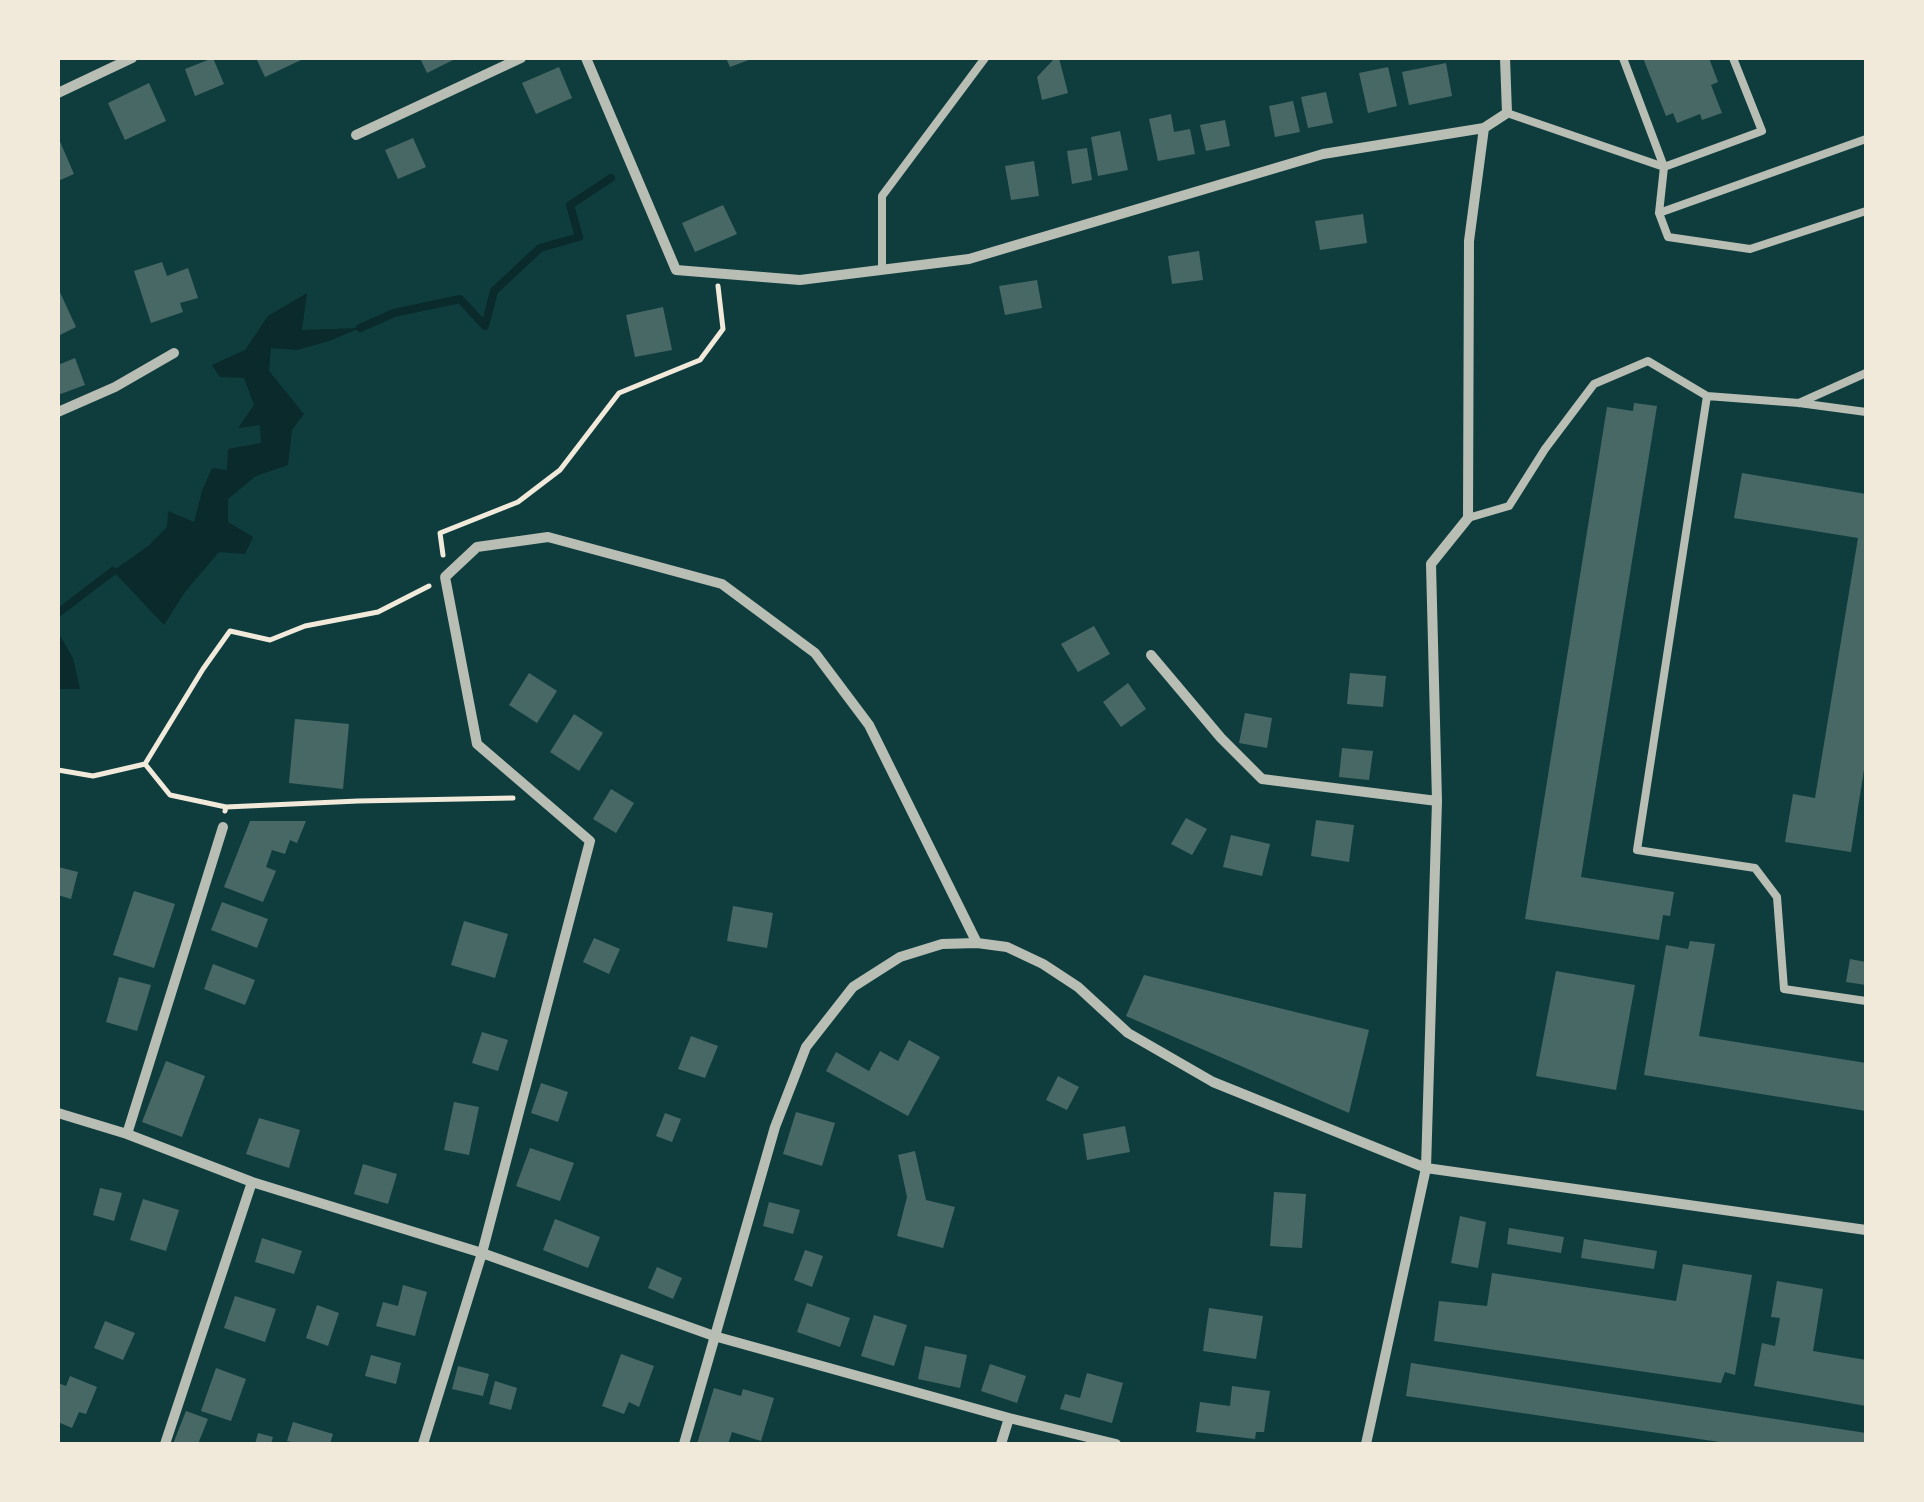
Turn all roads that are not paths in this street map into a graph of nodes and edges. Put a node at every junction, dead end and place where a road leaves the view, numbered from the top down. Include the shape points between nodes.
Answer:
1 (132, 58) edge
2 (522, 58) edge
3 (586, 58) edge
4 (985, 58) edge
5 (1505, 58) edge
6 (1623, 58) edge
7 (1733, 58) edge
8 (58, 92) edge
9 (1506, 113) junction
10 (1484, 128) junction
11 (356, 135) dead end
12 (1866, 139) edge
13 (1664, 166) junction
14 (1866, 210) edge
15 (1660, 213) junction
16 (882, 270) junction
17 (174, 353) dead end
18 (1866, 373) edge
19 (1707, 396) junction
20 (1799, 403) junction
21 (58, 412) edge
22 (1866, 412) edge
23 (1468, 518) junction
24 (1152, 656) dead end
25 (1438, 801) junction
26 (223, 826) road end
27 (976, 943) junction
28 (1866, 1001) edge
29 (58, 1113) edge
30 (127, 1134) junction
31 (1426, 1168) junction
32 (252, 1182) junction
33 (1866, 1230) edge
34 (482, 1253) junction
35 (714, 1336) junction
36 (1009, 1418) junction
37 (165, 1444) edge
38 (424, 1444) edge
39 (684, 1444) edge
40 (1001, 1444) edge
41 (1116, 1444) edge
42 (1366, 1444) edge

1 - 8 street
2 - 11 street
3 - 16 street via 676,270 800,280
4 - 16 lane via 882,196
5 - 9 street
6 - 13 lane
7 - 13 lane via 1762,131
9 - 10 street
9 - 13 lane
10 - 16 street via 1323,154 968,260
10 - 23 street via 1469,241
12 - 15 lane
13 - 15 lane
14 - 15 lane via 1750,250 1668,236
17 - 21 street
18 - 20 lane
19 - 20 lane
19 - 23 lane via 1648,361 1594,384 1509,506
19 - 28 lane via 1637,850 1755,868 1777,897 1784,989
20 - 22 lane
23 - 25 street via 1431,564
24 - 25 street via 1262,779
25 - 31 street
26 - 30 street
27 - 31 street via 1007,947 1043,964 1128,1033 1213,1082
27 - 34 street via 869,725 816,653 722,584 548,537 477,547 445,577 478,744 590,840
27 - 35 street via 942,944 900,958 853,987 806,1047 775,1127
29 - 30 street
30 - 32 street
31 - 33 street
31 - 42 street
32 - 34 street
32 - 37 street
34 - 35 street
34 - 38 street
35 - 36 street
35 - 39 street
36 - 40 street
36 - 41 street

